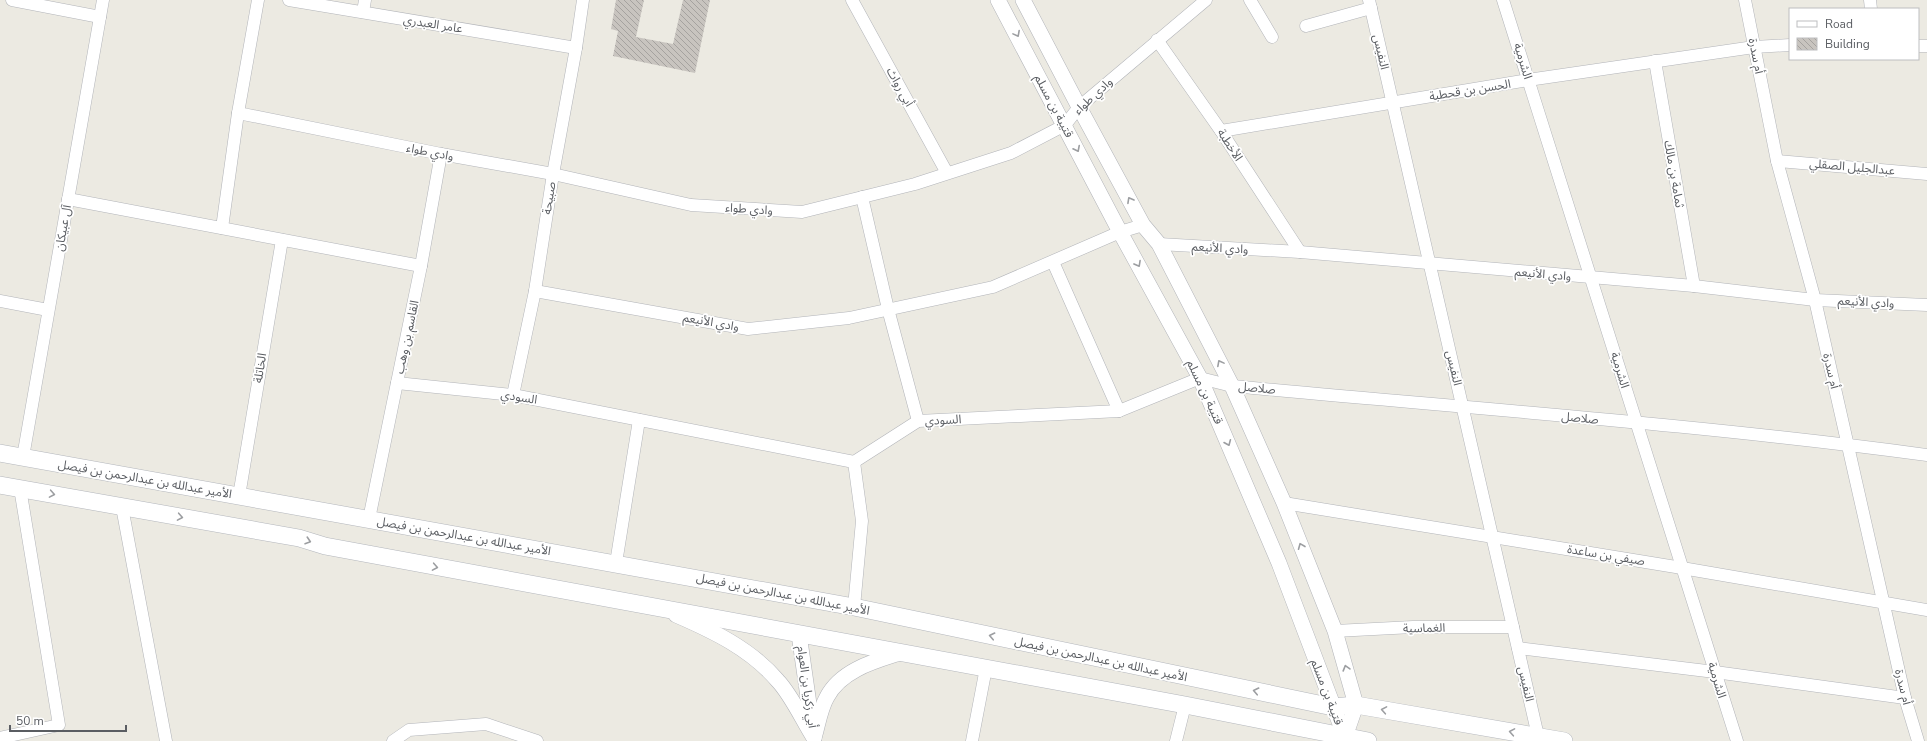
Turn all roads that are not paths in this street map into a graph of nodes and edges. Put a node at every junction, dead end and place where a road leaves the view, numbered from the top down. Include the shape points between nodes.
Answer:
1 (12, 0) edge
2 (103, 0) edge
3 (258, 0) edge
4 (289, 0) edge
5 (365, 0) edge
6 (583, 0) edge
7 (852, 0) edge
8 (998, 0) edge
9 (1023, 0) edge
10 (1206, 0) edge
11 (1250, 0) edge
12 (1503, 0) edge
13 (1745, 0) edge
14 (1370, 4) edge
15 (363, 12) junction
16 (100, 17) junction
17 (1306, 26) dead end
18 (1272, 37) dead end
19 (1157, 40) junction
20 (1789, 45) edge
21 (1754, 47) junction
22 (576, 48) junction
23 (1655, 61) junction
24 (1528, 80) junction
25 (1392, 102) junction
26 (1079, 107) junction
27 (238, 114) junction
28 (1065, 125) junction
29 (1221, 131) junction
30 (441, 154) junction
31 (1777, 160) junction
32 (947, 173) junction
33 (552, 174) junction
34 (1927, 174) edge
35 (862, 197) junction
36 (68, 199) junction
37 (1143, 225) junction
38 (222, 228) junction
39 (1120, 232) junction
40 (282, 240) junction
41 (1159, 244) junction
42 (1300, 252) junction
43 (1053, 262) junction
44 (1430, 264) junction
45 (421, 266) junction
46 (1591, 278) junction
47 (1694, 286) junction
48 (535, 290) junction
49 (1815, 300) junction
50 (0, 301) edge
51 (1927, 305) edge
52 (888, 309) junction
53 (48, 310) junction
54 (1200, 378) junction
55 (397, 383) junction
56 (1232, 386) junction
57 (513, 395) junction
58 (1463, 408) junction
59 (1118, 411) junction
60 (639, 420) junction
61 (918, 421) junction
62 (1637, 423) junction
63 (1847, 444) junction
64 (0, 453) edge
65 (1927, 455) edge
66 (23, 457) junction
67 (854, 462) junction
68 (0, 485) edge
69 (20, 488) junction
70 (239, 496) junction
71 (1284, 503) junction
72 (122, 507) junction
73 (369, 519) junction
74 (1492, 537) junction
75 (616, 563) junction
76 (1682, 568) junction
77 (1883, 603) junction
78 (854, 607) junction
79 (661, 608) junction
80 (1927, 610) edge
81 (1513, 627) junction
82 (1335, 631) junction
83 (799, 634) junction
84 (1518, 648) junction
85 (900, 653) junction
86 (986, 668) junction
87 (1715, 672) junction
88 (1905, 698) junction
89 (1185, 705) junction
90 (1356, 705) junction
91 (1333, 707) junction
92 (1538, 736) junction
93 (1345, 737) junction
94 (0, 738) edge
95 (814, 740) edge
96 (166, 741) edge
97 (393, 741) edge
98 (537, 741) edge
99 (972, 741) edge
100 (1176, 741) edge
101 (1368, 741) edge
102 (1564, 741) edge
103 (1737, 741) edge
104 (1918, 741) edge

1 - 16 street
2 - 16 street, آل عبيكان
3 - 27 street
4 - 15 street, عامر العبدري
5 - 15 street
6 - 22 street, صبيحة
7 - 32 street, أبي رواث
8 -> 28 street, قتيبة بن مسلم
9 - 26 street, قتيبة بن مسلم
10 - 19 street, وادي طواء
11 - 18 street
12 - 24 street, الشرمية
13 - 21 street, أم سدرة
14 - 17 street
14 - 25 street, النفيس
15 - 22 street, عامر العبدري
16 - 36 street, آل عبيكان
19 - 26 street, وادي طواء
19 - 29 street, الأخطبة
20 - 21 street, الحسن بن قحطبة
21 - 23 street, الحسن بن قحطبة
21 - 31 street, أم سدرة
22 - 33 street, صبيحة
23 - 24 street, الحسن بن قحطبة
23 - 47 street, ثمامة بن مالك
24 - 25 street, الحسن بن قحطبة
24 - 46 street, الشرمية
25 - 29 street, الحسن بن قحطبة
25 - 44 street, النفيس
26 - 28 street, وادي طواء
37 -> 26 street, قتيبة بن مسلم
27 - 30 street, وادي طواء
27 - 38 street
28 - 32 street, وادي طواء via 1011,153
28 -> 39 street, قتيبة بن مسلم
29 - 42 street, الأخطبة
30 - 33 street, وادي طواء
30 - 45 street, القاسم بن وهب
31 - 34 street, عبدالجليل الصقلي
31 - 49 street, أم سدرة
32 - 35 street, وادي طواء
33 - 35 street, وادي طواء via 691,205 802,212
33 - 48 street, صبيحة
35 - 52 street
36 - 38 street
36 - 53 street, آل عبيكان
37 - 39 street, وادي الأنيعم
37 - 41 street, قتيبة بن مسلم
38 - 40 street
39 - 43 street, وادي الأنيعم
39 -> 54 street, قتيبة بن مسلم
40 - 45 street
40 - 70 street, الخاتلة
41 - 42 street, وادي الأنيعم
56 -> 41 street, قتيبة بن مسلم
42 - 44 street, وادي الأنيعم
43 - 52 street, وادي الأنيعم via 993,287
43 - 59 street
44 - 46 street, وادي الأنيعم
44 - 58 street, النفيس
45 - 55 street, القاسم بن وهب
46 - 47 street, وادي الأنيعم
46 - 62 street, الشرمية
47 - 49 street, وادي الأنيعم
48 - 52 street, وادي الأنيعم via 748,329 848,318
48 - 57 street, صبيحة
49 - 51 street, وادي الأنيعم
49 - 63 street, أم سدرة
50 - 53 street
52 - 61 street
53 - 66 street, آل عبيكان
54 - 56 street
54 - 59 street, السودي
54 -> 91 street, قتيبة بن مسلم via 1279,564
55 - 57 street, السودي
55 - 73 street, القاسم بن وهب
56 - 58 street, صلاصل
56 - 71 street, قتيبة بن مسلم
57 - 60 street, السودي
58 - 62 street, صلاصل
58 - 74 street, النفيس
59 - 61 street, السودي
60 - 67 street, السودي
60 - 75 street
61 - 67 street, السودي
62 - 63 street, صلاصل
62 - 76 street, الشرمية
63 - 65 street, صلاصل
63 - 77 street, أم سدرة
64 - 66 main road, الأمير عبدالله بن عبدالرحمن بن فيصل
66 - 70 main road, الأمير عبدالله بن عبدالرحمن بن فيصل
67 - 78 street via 862,521
68 - 69 main road
69 -> 72 main road
69 - 94 street via 59,725
70 - 73 main road, الأمير عبدالله بن عبدالرحمن بن فيصل
71 - 74 street, صيفي بن ساعدة
82 -> 71 street, قتيبة بن مسلم
72 -> 79 main road
72 - 96 street
73 - 75 main road, الأمير عبدالله بن عبدالرحمن بن فيصل
74 - 76 street, صيفي بن ساعدة
74 - 81 street, النفيس
75 - 78 main road, الأمير عبدالله بن عبدالرحمن بن فيصل
76 - 77 street, صيفي بن ساعدة
76 - 87 street, الشرمية
77 - 80 street, صيفي بن ساعدة
77 - 88 street, أم سدرة
91 -> 78 main road, الأمير عبدالله بن عبدالرحمن بن فيصل
79 - 83 main road
79 - 95 street via 714,632 754,657 779,682
81 - 82 street, الغماسية via 1413,627
81 - 84 street, النفيس
90 -> 82 street, قتيبة بن مسلم
83 - 85 main road
83 - 95 street, أبي زكريا بن العوام
84 - 87 street
84 - 92 street, النفيس
85 - 86 main road
85 - 95 street via 866,664 842,679 827,696
86 - 89 main road
86 - 99 street
87 - 88 street
87 - 103 street, الشرمية
88 - 104 street, أم سدرة
89 - 93 main road
89 - 100 street
90 - 91 main road, الأمير عبدالله بن عبدالرحمن بن فيصل
92 -> 90 main road, الأمير عبدالله بن عبدالرحمن بن فيصل
90 - 93 street, قتيبة بن مسلم
91 - 93 street, قتيبة بن مسلم
92 - 102 main road, الأمير عبدالله بن عبدالرحمن بن فيصل
93 - 101 main road
97 - 98 street via 409,730 486,724

